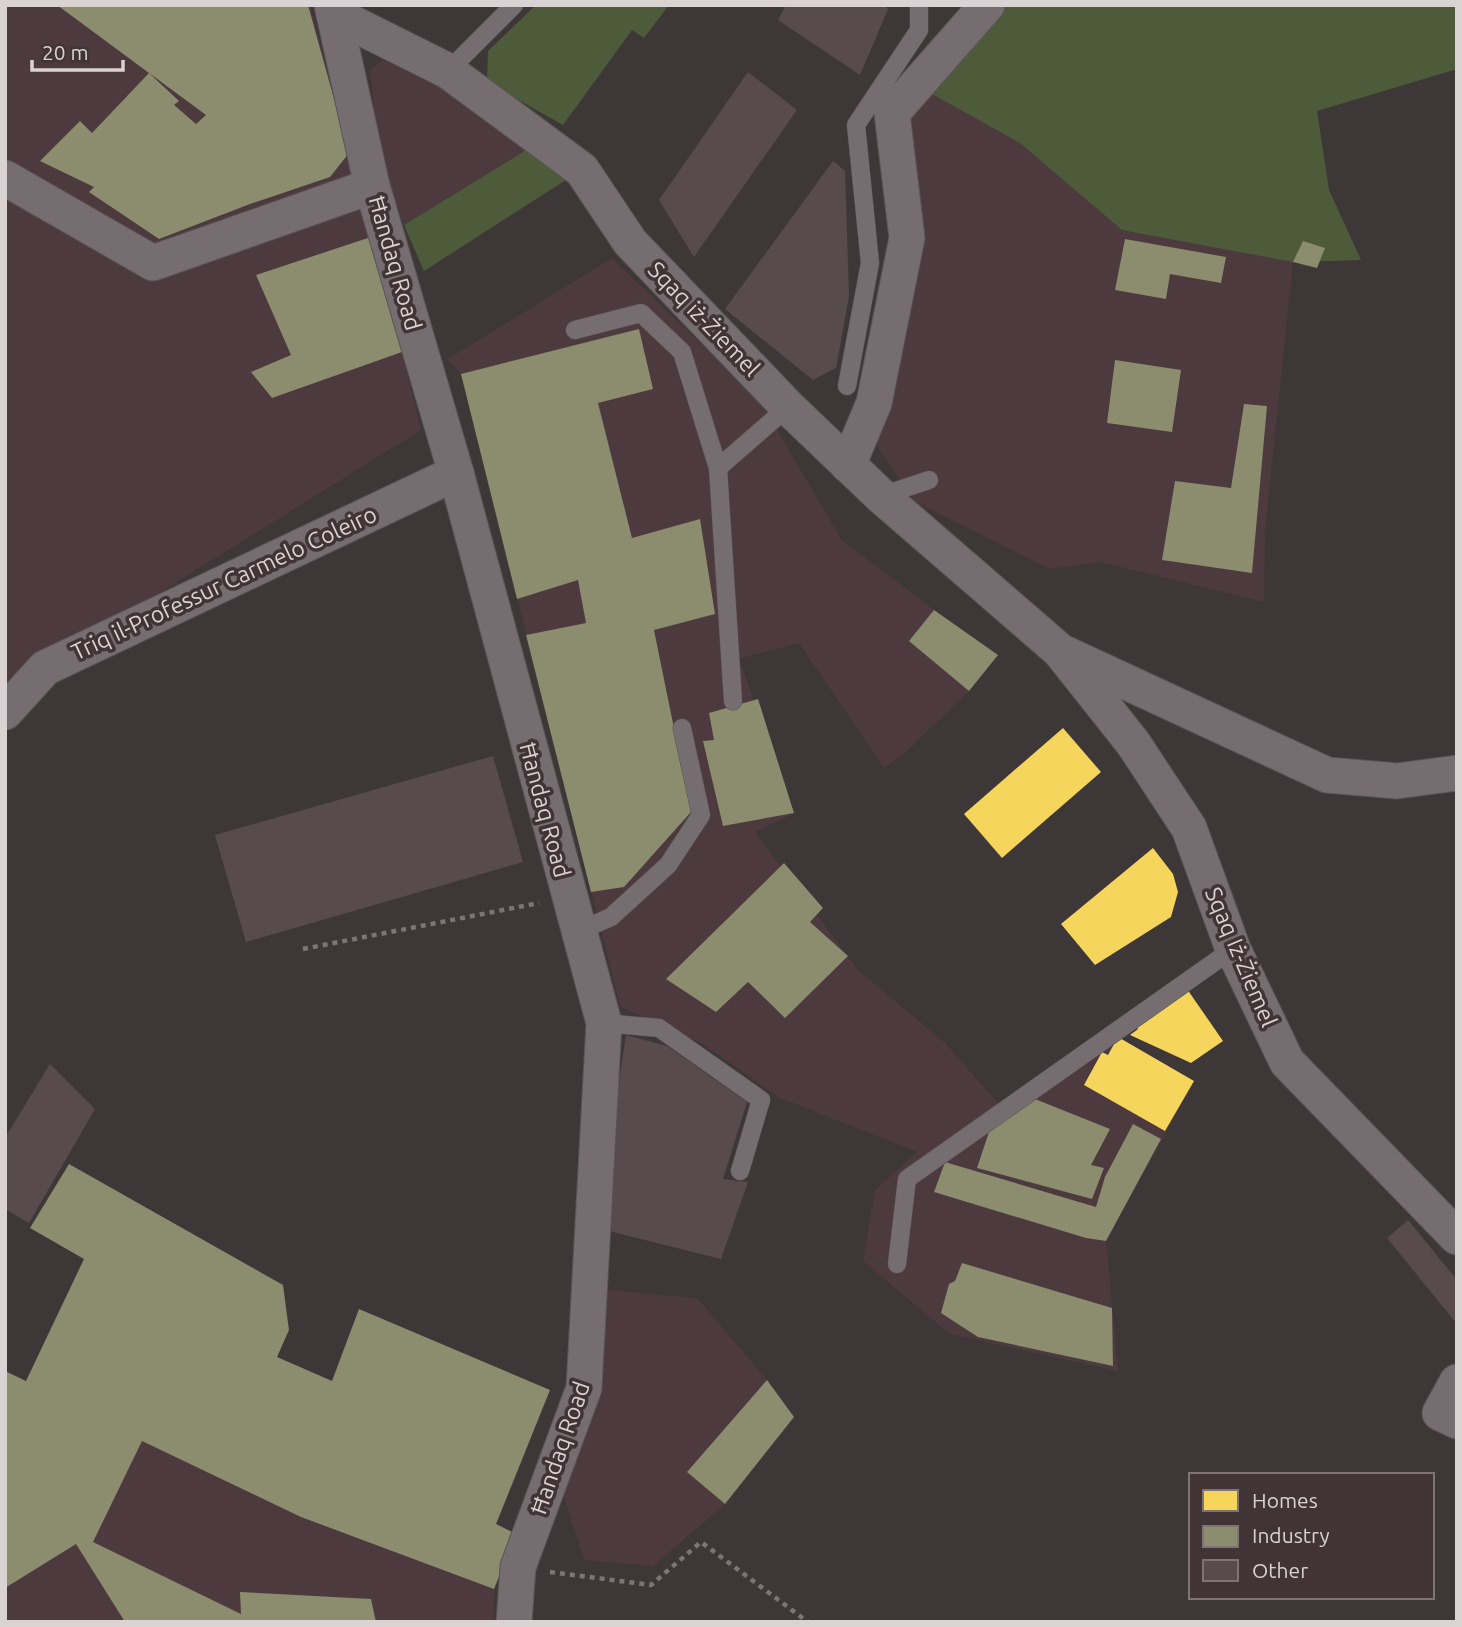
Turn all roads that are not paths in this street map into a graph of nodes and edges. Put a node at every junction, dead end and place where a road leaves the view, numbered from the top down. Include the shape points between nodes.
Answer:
1 (514, 5) edge
2 (919, 5) edge
3 (986, 5) edge
4 (333, 10) edge
5 (448, 71) junction
6 (5, 178) edge
7 (372, 186) junction
8 (575, 330) dead end
9 (847, 386) dead end
10 (788, 407) junction
11 (848, 465) junction
12 (718, 468) junction
13 (456, 474) junction
14 (929, 480) dead end
15 (881, 496) junction
16 (1060, 651) junction
17 (733, 701) dead end
18 (5, 712) edge
19 (682, 728) dead end
20 (1457, 773) edge
21 (579, 931) junction
22 (1233, 949) junction
23 (604, 1023) junction
24 (740, 1171) dead end
25 (1457, 1237) edge
26 (897, 1264) dead end
27 (1457, 1382) edge
28 (1457, 1421) edge
29 (514, 1622) edge

1 - 5 lane
2 - 9 lane via 919,30 856,125 870,263
3 - 11 street via 892,113 907,238 874,403
4 - 5 street, Sqaq iż-Żiemel
4 - 7 street, Ħandaq Road
5 - 10 street, Sqaq iż-Żiemel via 582,170 630,242
6 - 7 street via 153,262
7 - 13 street, Ħandaq Road
8 - 12 lane via 641,313 682,352
10 - 11 street, Sqaq iż-Żiemel
10 - 12 lane
11 - 15 street, Sqaq iż-Żiemel
12 - 17 lane
13 - 18 street, Triq il-Professur Carmelo Coleiro via 45,668
13 - 21 street, Ħandaq Road
14 - 15 lane
15 - 16 street, Sqaq iż-Żiemel
16 - 20 street via 1327,775 1397,781
16 - 22 street, Sqaq Iż-Żiemel via 1133,743 1189,828
19 - 21 lane via 701,815 668,865 611,918
21 - 23 street, Ħandaq Road
22 - 25 street, Sqaq Iż-Żiemel via 1287,1062
22 - 26 lane via 907,1179
23 - 24 lane via 659,1028 761,1100
23 - 29 street, Ħandaq Road via 584,1388 518,1567
27 - 28 street via 1440,1413

